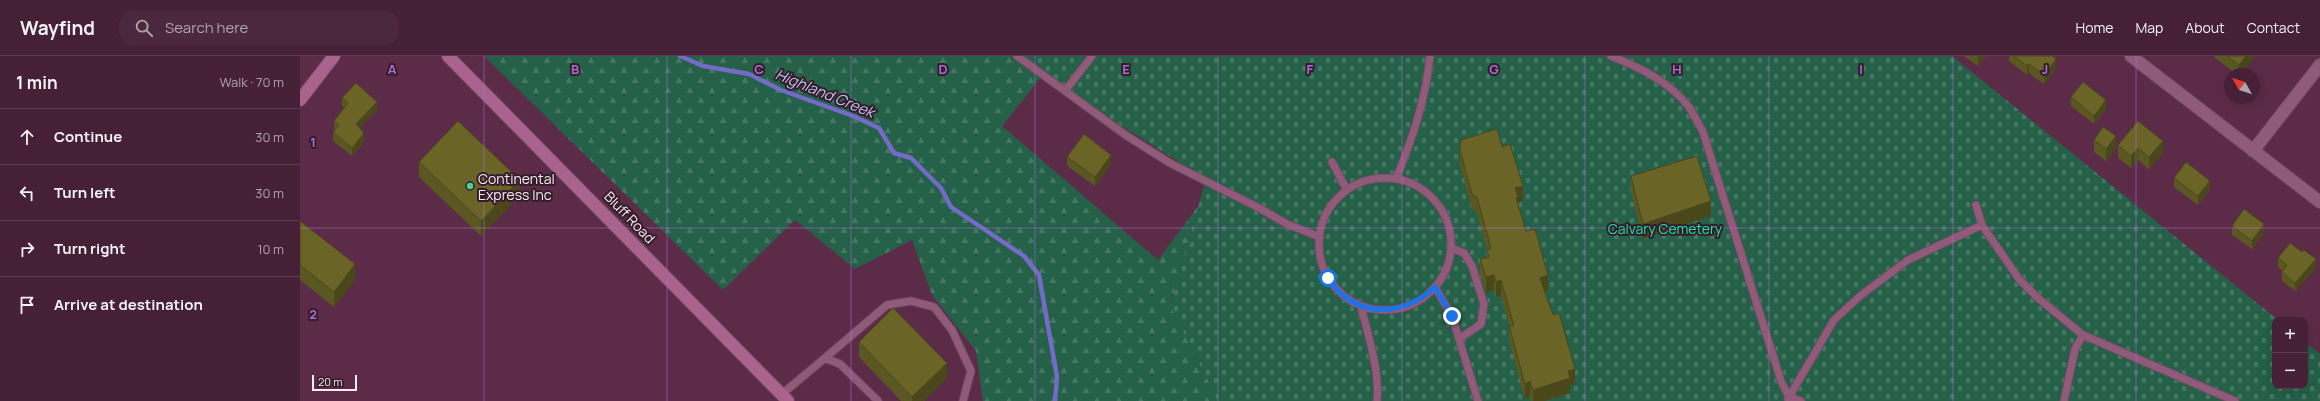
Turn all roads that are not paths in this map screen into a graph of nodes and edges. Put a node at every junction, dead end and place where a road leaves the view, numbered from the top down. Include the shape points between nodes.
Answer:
1 (334, 56) edge
2 (448, 56) edge
3 (1017, 56) edge
4 (1092, 56) edge
5 (1430, 56) edge
6 (1611, 56) edge
7 (2131, 56) edge
8 (2320, 65) edge
9 (1065, 91) junction
10 (300, 100) edge
11 (2253, 151) junction
12 (1332, 162) dead end
13 (1396, 179) junction
14 (1347, 190) junction
15 (2320, 202) edge
16 (1976, 205) dead end
17 (1982, 225) junction
18 (1320, 237) junction
19 (1451, 248) junction
20 (1435, 287) junction
21 (1361, 306) junction
22 (2083, 335) junction
23 (1459, 339) junction
24 (825, 358) junction
25 (1378, 390) junction
26 (785, 398) edge
27 (1788, 399) edge
28 (878, 401) edge
29 (964, 401) edge
30 (1377, 401) edge
31 (1383, 401) edge
32 (1478, 401) edge
33 (1801, 401) edge
34 (2064, 401) edge
35 (2235, 401) edge

1 - 10 main road
2 - 26 main road, Bluff Road
3 - 9 lane
4 - 9 lane
5 - 13 lane via 1427,85 1413,136
6 - 27 lane via 1637,67 1660,81 1688,106 1703,132 1770,350
7 - 11 street
8 - 11 street
9 - 18 lane via 1127,136 1170,163 1287,224
11 - 15 street
12 - 14 lane
13 - 14 lane via 1368,181
13 - 19 lane via 1414,185 1442,211 1449,229
14 - 18 lane via 1334,203 1324,219
16 - 17 lane
17 - 22 lane via 2019,279
17 - 27 lane via 1908,260 1839,315 1813,353
18 - 21 lane via 1321,258 1328,278 1342,295
19 - 20 lane via 1443,276
19 - 23 lane via 1464,253 1472,266 1484,304 1481,324
20 - 21 lane via 1423,298 1398,309 1377,310
20 - 23 lane via 1452,316
21 - 25 lane
22 - 34 lane via 2075,349
22 - 35 lane
23 - 32 lane
24 - 26 lane
24 - 28 lane via 840,364
24 - 29 lane via 887,305 912,301 934,307 952,330 971,371
25 - 30 lane
25 - 31 lane
27 - 33 lane

